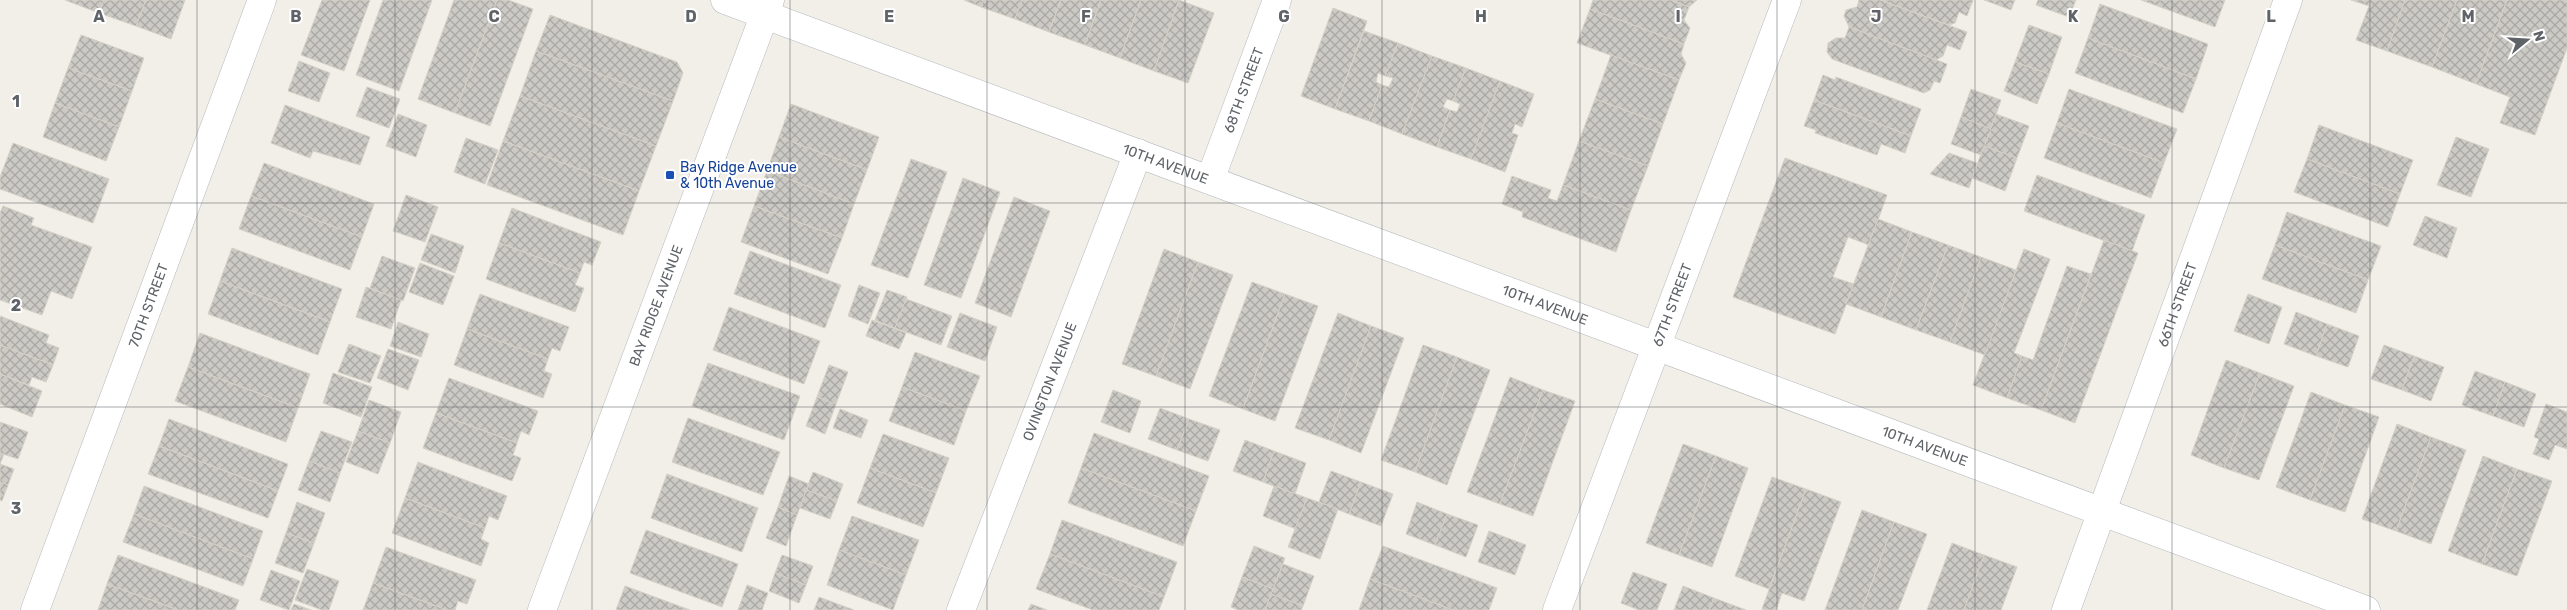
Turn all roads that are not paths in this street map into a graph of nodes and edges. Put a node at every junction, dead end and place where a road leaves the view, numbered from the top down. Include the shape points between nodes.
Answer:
1 (262, 0) edge
2 (725, 0) edge
3 (1277, 0) edge
4 (1787, 0) edge
5 (2288, 0) edge
6 (767, 7) edge
7 (1138, 153) junction
8 (1210, 180) junction
9 (1656, 345) junction
10 (2102, 512) junction
11 (35, 610) edge
12 (542, 610) edge
13 (961, 610) edge
14 (1558, 610) edge
15 (2066, 610) edge
16 (2366, 610) edge

1 - 11 street, 70TH STREET
2 - 6 street, 10TH AVENUE
3 - 8 street, 68TH STREET
4 - 9 street, 67TH STREET
5 - 10 street, 66TH STREET
6 - 7 street, 10TH AVENUE
6 - 12 street, BAY RIDGE AVENUE
7 - 8 street, 10TH AVENUE
7 - 13 street, OVINGTON AVENUE
8 - 9 street, 10TH AVENUE
9 - 10 street, 10TH AVENUE
9 - 14 street, 67TH STREET
10 - 15 street, 66TH STREET
10 - 16 street, 10TH AVENUE

